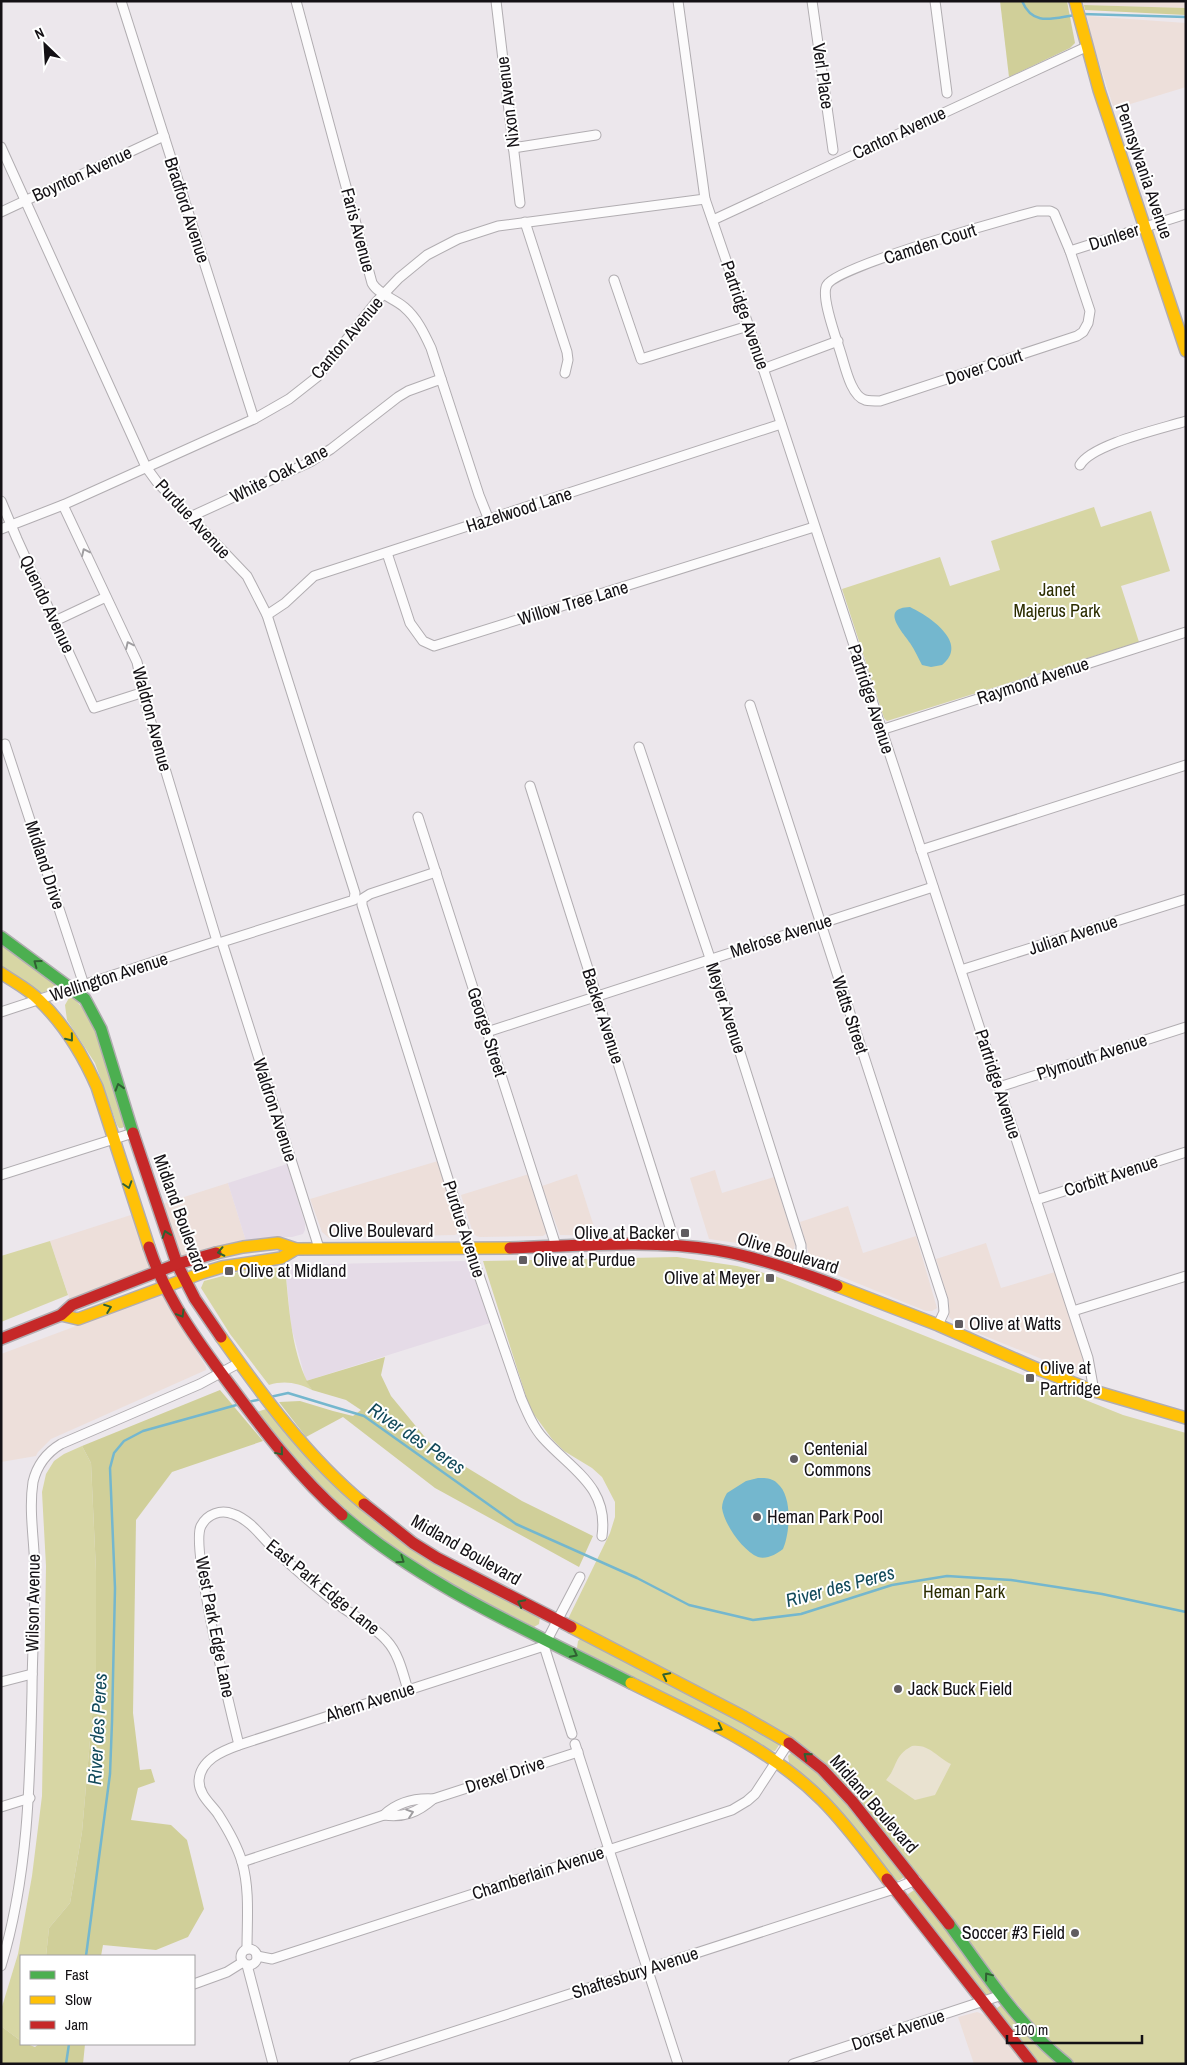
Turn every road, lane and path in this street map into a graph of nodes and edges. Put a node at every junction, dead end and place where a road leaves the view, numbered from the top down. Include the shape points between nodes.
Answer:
1 (122, 1) edge
2 (296, 1) edge
3 (496, 1) edge
4 (678, 1) edge
5 (812, 1) edge
6 (935, 1) edge
7 (1075, 1) edge
8 (1086, 47) junction
9 (947, 93) dead end
10 (596, 135) dead end
11 (164, 136) junction
12 (1, 147) edge
13 (513, 148) junction
14 (833, 150) dead end
15 (705, 199) junction
16 (25, 200) junction
17 (520, 203) dead end
18 (1, 212) edge
19 (1186, 214) edge
20 (713, 220) junction
21 (525, 222) junction
22 (1146, 227) junction
23 (1070, 251) junction
24 (614, 280) dead end
25 (384, 293) junction
26 (748, 326) junction
27 (838, 341) junction
28 (1185, 348) edge
29 (763, 369) junction
30 (566, 373) dead end
31 (441, 379) junction
32 (254, 419) junction
33 (1186, 421) edge
34 (781, 424) junction
35 (1080, 465) dead end
36 (146, 467) junction
37 (1, 501) edge
38 (63, 505) junction
39 (190, 517) junction
40 (489, 520) junction
41 (12, 525) junction
42 (814, 527) junction
43 (1, 530) edge
44 (387, 553) junction
45 (106, 596) junction
46 (268, 615) junction
47 (55, 621) junction
48 (1186, 632) edge
49 (144, 692) junction
50 (750, 705) dead end
51 (881, 730) junction
52 (5, 744) dead end
53 (639, 747) dead end
54 (1186, 765) edge
55 (530, 786) dead end
56 (418, 817) dead end
57 (921, 850) junction
58 (436, 872) junction
59 (933, 887) junction
60 (358, 899) junction
61 (1186, 899) edge
62 (819, 923) junction
63 (1, 937) edge
64 (219, 942) junction
65 (710, 958) junction
66 (960, 970) junction
67 (1, 973) edge
68 (84, 985) junction
69 (72, 989) junction
70 (596, 996) junction
71 (39, 1000) junction
72 (1, 1012) edge
73 (1186, 1027) edge
74 (487, 1032) junction
75 (999, 1088) junction
76 (133, 1133) junction
77 (113, 1139) junction
78 (1186, 1152) edge
79 (1, 1175) edge
80 (1036, 1200) junction
81 (556, 1246) junction
82 (676, 1246) junction
83 (319, 1248) junction
84 (296, 1249) junction
85 (470, 1249) junction
86 (177, 1264) junction
87 (796, 1270) junction
88 (157, 1272) junction
89 (1186, 1276) edge
90 (184, 1279) junction
91 (164, 1287) junction
92 (1073, 1311) junction
93 (62, 1315) junction
94 (938, 1325) junction
95 (1, 1339) edge
96 (239, 1363) junction
97 (221, 1373) junction
98 (1094, 1391) junction
99 (1185, 1417) edge
100 (213, 1514) joint
101 (602, 1536) dead end
102 (580, 1577) dead end
103 (557, 1621) junction
104 (546, 1643) junction
105 (32, 1674) junction
106 (1, 1682) edge
107 (408, 1690) junction
108 (789, 1742) junction
109 (575, 1743) junction
110 (239, 1745) junction
111 (776, 1762) junction
112 (30, 1798) junction
113 (1, 1807) edge
114 (610, 1849) junction
115 (242, 1862) junction
116 (916, 1880) junction
117 (894, 1889) junction
118 (248, 1949) junction
119 (257, 1956) junction
120 (245, 1963) junction
121 (1, 1966) edge
122 (647, 1969) junction
123 (195, 1984) edge
124 (1002, 1996) junction
125 (982, 2003) junction
126 (273, 2064) edge
127 (354, 2064) edge
128 (678, 2064) edge
129 (793, 2064) edge
130 (1032, 2064) edge
131 (1067, 2064) edge

1 - 11 street, Bradford Avenue
2 - 25 street, Faris Avenue via 372,283
3 - 13 street, Nixon Avenue
4 - 15 street, Partridge Avenue
5 - 14 street, Verl Place
6 - 9 street
7 - 8 main road, Pennsylvania Avenue
8 - 20 street, Canton Avenue
8 - 22 main road, Pennsylvania Avenue
10 - 13 street
11 - 16 street, Boynton Avenue
11 - 32 street, Bradford Avenue
12 - 16 street, Purdue Avenue
13 - 17 street, Nixon Avenue
15 - 20 street, Partridge Avenue
15 - 21 street, Canton Avenue
16 - 18 street, Boynton Avenue
16 - 36 street, Purdue Avenue
19 - 22 street, Dunleer
20 - 26 street, Partridge Avenue
21 - 25 street, Canton Avenue via 458,238 419,261
21 - 30 street via 567,352
22 - 23 street, Dunleer
22 - 28 main road, Pennsylvania Avenue
23 - 27 street, Camden Court via 1054,213 1037,211 954,234 836,276 827,284 824,293
23 - 27 street, Dover Court via 1090,311 1088,323 1077,336 880,401 863,400 858,395 849,379
24 - 26 street via 641,360
25 - 31 street, Faris Avenue via 413,316 431,348
25 - 32 street, Canton Avenue via 317,377 289,400
26 - 29 street, Partridge Avenue
27 - 29 street
29 - 34 street, Partridge Avenue
31 - 39 street, White Oak Lane via 408,391 310,462
31 - 40 street, Faris Avenue
32 - 36 street, Canton Avenue
33 - 35 street via 1103,447
34 - 40 street, Hazelwood Lane
34 - 42 street, Partridge Avenue
36 - 38 street, Canton Avenue
36 - 39 street, Purdue Avenue
37 - 41 street, Quendo Avenue
38 - 41 street, Canton Avenue
45 -> 38 street, Waldron Avenue
39 - 46 street, Purdue Avenue via 247,576
40 - 44 street, Hazelwood Lane
41 - 43 street, Canton Avenue
41 - 47 street, Quendo Avenue
42 - 44 street, Willow Tree Lane via 434,646 423,641 410,623
42 - 51 street, Partridge Avenue
44 - 46 street, Hazelwood Lane via 314,576
45 - 47 street
49 -> 45 street, Waldron Avenue via 137,662
46 - 60 street, Purdue Avenue
47 - 49 street, Quendo Avenue via 94,708
48 - 51 street, Raymond Avenue
49 - 64 street, Waldron Avenue
50 - 62 street, Watts Street
51 - 57 street, Partridge Avenue
52 - 68 street, Midland Drive
53 - 65 street, Meyer Avenue
54 - 57 street
55 - 70 street, Backer Avenue
56 - 58 street, George Street
57 - 59 street, Partridge Avenue
58 - 60 street, Wellington Avenue
58 - 74 street, George Street
59 - 62 street, Melrose Avenue
59 - 66 street, Partridge Avenue
60 - 64 street, Wellington Avenue
60 - 85 street, Purdue Avenue
61 - 66 street, Julian Avenue
62 - 65 street, Melrose Avenue
62 - 94 street, Watts Street via 944,1300 944,1312
69 -> 63 main road, Midland Boulevard
64 - 68 street, Wellington Avenue
64 - 83 street, Waldron Avenue
65 - 70 street, Melrose Avenue
65 - 87 street, Meyer Avenue via 801,1245
66 - 75 street, Partridge Avenue
67 - 71 main road, Midland Boulevard
68 - 69 street, Wellington Avenue
69 - 71 street, Wellington Avenue
76 -> 69 main road, Midland Boulevard via 101,1029 85,999
70 - 74 street, Melrose Avenue
70 - 82 street, Backer Avenue
71 - 72 street, Wellington Avenue
71 -> 77 main road, Midland Boulevard via 76,1046 89,1068
73 - 75 street, Plymouth Avenue
74 - 81 street, George Street
75 - 80 street, Partridge Avenue
76 - 77 street
86 -> 76 main road, Midland Boulevard
77 - 79 street
77 -> 88 main road, Midland Boulevard
78 - 80 street, Corbitt Avenue
80 - 92 street, Partridge Avenue
81 - 82 main road, Olive Boulevard
81 - 85 main road, Olive Boulevard
82 - 87 main road, Olive Boulevard via 715,1250
83 - 84 main road, Olive Boulevard
83 - 85 main road, Olive Boulevard
84 -> 86 main road, Olive Boulevard via 278,1243 243,1247
84 - 90 main road, Olive Boulevard via 281,1258 222,1267
85 - 101 street, Purdue Avenue via 527,1413 542,1437 594,1491 604,1520
86 - 88 main road, Olive Boulevard
86 - 90 main road, Midland Boulevard
87 - 94 main road, Olive Boulevard
88 - 91 main road, Midland Boulevard
88 - 93 main road, Olive Boulevard via 72,1305
89 - 92 street
90 - 91 main road, Olive Boulevard
90 - 96 main road, Midland Boulevard
93 -> 91 main road, Olive Boulevard via 78,1319
91 -> 97 main road, Midland Boulevard
92 - 98 street, Partridge Avenue via 1088,1358
93 - 95 main road, Olive Boulevard
94 - 98 main road, Olive Boulevard
96 - 97 street, Wilson Avenue
103 -> 96 main road, Midland Boulevard via 479,1582 414,1544 373,1512 308,1451
97 -> 104 main road, Midland Boulevard via 285,1457 349,1521 416,1570
97 - 105 street, Wilson Avenue via 61,1444 52,1449 40,1464 32,1493 35,1582
98 - 99 main road, Olive Boulevard
100 - 107 street, East Park Edge Lane via 230,1512 245,1520 309,1580 384,1637 393,1648
100 - 110 street, West Park Edge Lane via 205,1520 198,1534 204,1581
102 - 103 street
103 - 104 street
108 -> 103 main road, Midland Boulevard
104 - 107 street, Ahern Avenue
104 - 109 street
104 -> 111 main road, Midland Boulevard via 725,1732
105 - 106 street
105 - 112 street, Wilson Avenue
107 - 110 street, Ahern Avenue
108 - 111 street, Chamberlain Avenue
116 -> 108 main road, Midland Boulevard via 840,1787
109 - 114 street
109 - 115 street, Drexel Drive via 433,1799 416,1798 393,1806 384,1815
110 - 115 street, Ahern Avenue via 216,1754 199,1778 200,1790 225,1826
111 - 114 street, Chamberlain Avenue via 754,1794 740,1806
111 - 117 main road, Midland Boulevard via 831,1809
112 - 113 street
112 - 121 street, Wilson Avenue via 25,1850 9,1942
114 - 119 street, Chamberlain Avenue via 272,1959
114 - 122 street
115 - 118 street via 248,1896
116 - 117 street, Shaftesbury Avenue
124 -> 116 main road, Midland Boulevard
117 - 122 street, Shaftesbury Avenue
117 - 125 main road, Midland Boulevard
118 - 119 street
118 - 120 street via 242,1954
119 - 120 street via 254,1963
120 - 123 street
120 - 126 street
122 - 127 street, Shaftesbury Avenue
122 - 128 street
124 - 125 street, Dorset Avenue
124 - 131 main road, Midland Boulevard via 1043,2044
125 - 129 street, Dorset Avenue
125 - 130 main road, Midland Boulevard

